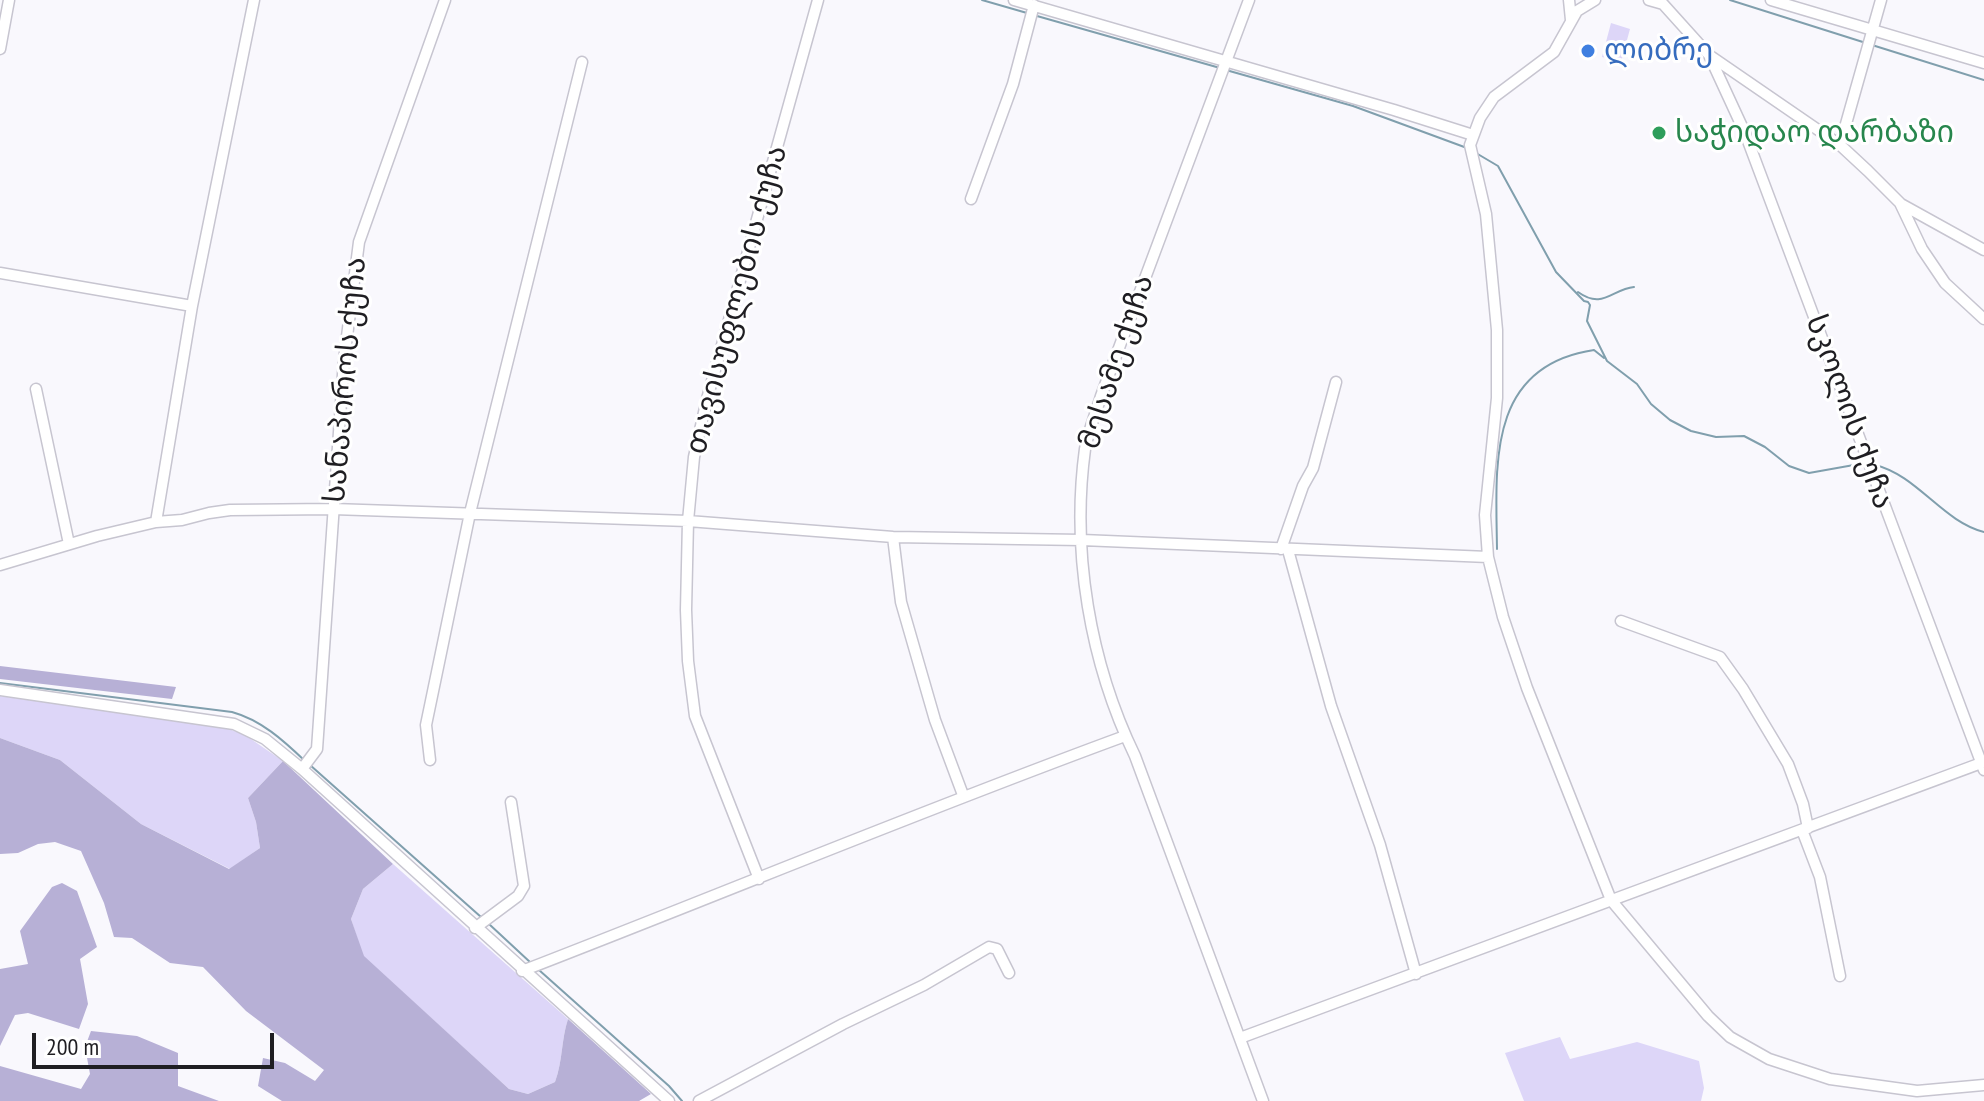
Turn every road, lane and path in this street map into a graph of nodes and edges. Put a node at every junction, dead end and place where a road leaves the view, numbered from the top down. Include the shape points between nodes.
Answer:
1 (9, 0) edge
2 (254, 0) edge
3 (445, 0) edge
4 (818, 0) edge
5 (1014, 0) edge
6 (1249, 0) edge
7 (1569, 0) edge
8 (1595, 0) edge
9 (1649, 0) edge
10 (1771, 0) edge
11 (1881, 0) edge
12 (1664, 2) edge
13 (1034, 5) junction
14 (1571, 20) junction
15 (1873, 28) junction
16 (0, 49) edge
17 (1709, 55) junction
18 (1227, 60) junction
19 (582, 62) dead end
20 (1984, 63) edge
21 (1473, 135) junction
22 (1840, 145) junction
23 (971, 199) dead end
24 (1900, 203) junction
25 (1940, 225) junction
26 (1922, 249) junction
27 (1984, 250) edge
28 (0, 273) edge
29 (192, 306) junction
30 (1984, 319) edge
31 (1336, 382) dead end
32 (36, 389) dead end
33 (333, 509) junction
34 (470, 513) junction
35 (688, 521) junction
36 (156, 522) junction
37 (893, 537) junction
38 (1082, 540) junction
39 (69, 544) junction
40 (1285, 549) junction
41 (1488, 557) junction
42 (0, 565) edge
43 (1621, 621) dead end
44 (0, 690) edge
45 (1125, 736) junction
46 (430, 760) dead end
47 (1983, 765) edge
48 (302, 769) junction
49 (963, 795) junction
50 (511, 802) dead end
51 (1805, 829) junction
52 (759, 879) junction
53 (1611, 900) junction
54 (475, 928) junction
55 (522, 971) junction
56 (1009, 973) dead end
57 (1416, 974) junction
58 (1840, 976) dead end
59 (1240, 1038) junction
60 (1984, 1085) edge
61 (669, 1101) edge
62 (699, 1101) edge
63 (1263, 1101) edge

1 - 16 street
2 - 29 street
3 - 33 street, სანაპიროს ქუჩა via 359,242
4 - 35 street, თავისუფლების ქუჩა via 707,399
5 - 13 street
6 - 18 street, მესამე ქუჩა
7 - 14 street
8 - 14 street
9 - 12 street
10 - 15 street
11 - 15 street
12 - 17 street
13 - 18 street
13 - 23 street via 1013,84
14 - 21 street via 1554,52 1494,97
15 - 20 street
15 - 22 street
17 - 22 street
17 - 47 street, სკოლის ქუჩა via 1745,133
18 - 21 street
18 - 38 street, მესამე ქუჩა via 1101,396 1086,447
19 - 34 street
21 - 41 street via 1471,153 1486,214 1497,330 1497,398 1485,515
22 - 24 street
24 - 25 street
24 - 26 street
25 - 26 street via 1922,231
25 - 27 street
26 - 30 street via 1953,293
28 - 29 street
29 - 36 street
31 - 40 street
32 - 39 street
33 - 34 street
33 - 36 street via 230,510
33 - 48 street, სანაპიროს ქუჩა via 317,749
34 - 35 street
34 - 46 street via 426,725
35 - 37 street
35 - 52 street, თავისუფლების ქუჩა via 687,649 695,716
36 - 39 street
37 - 38 street
37 - 49 street via 901,602
38 - 40 street
38 - 45 street, მესამე ქუჩა via 1092,634
39 - 42 street
40 - 41 street
40 - 57 street
41 - 53 street via 1527,688
43 - 51 street via 1720,657 1788,764 1803,804
44 - 48 street via 234,724 265,739
45 - 49 street
45 - 59 street, მესამე ქუჩა
47 - 51 street
48 - 54 street
49 - 52 street
50 - 54 street via 524,886
51 - 53 street
51 - 58 street
52 - 55 street
53 - 57 street
53 - 60 street via 1708,1016 1730,1037 1769,1059 1875,1087 1917,1091
54 - 55 street
55 - 61 street
56 - 62 street via 997,949 989,947
57 - 59 street
59 - 63 street, მესამე ქუჩა

